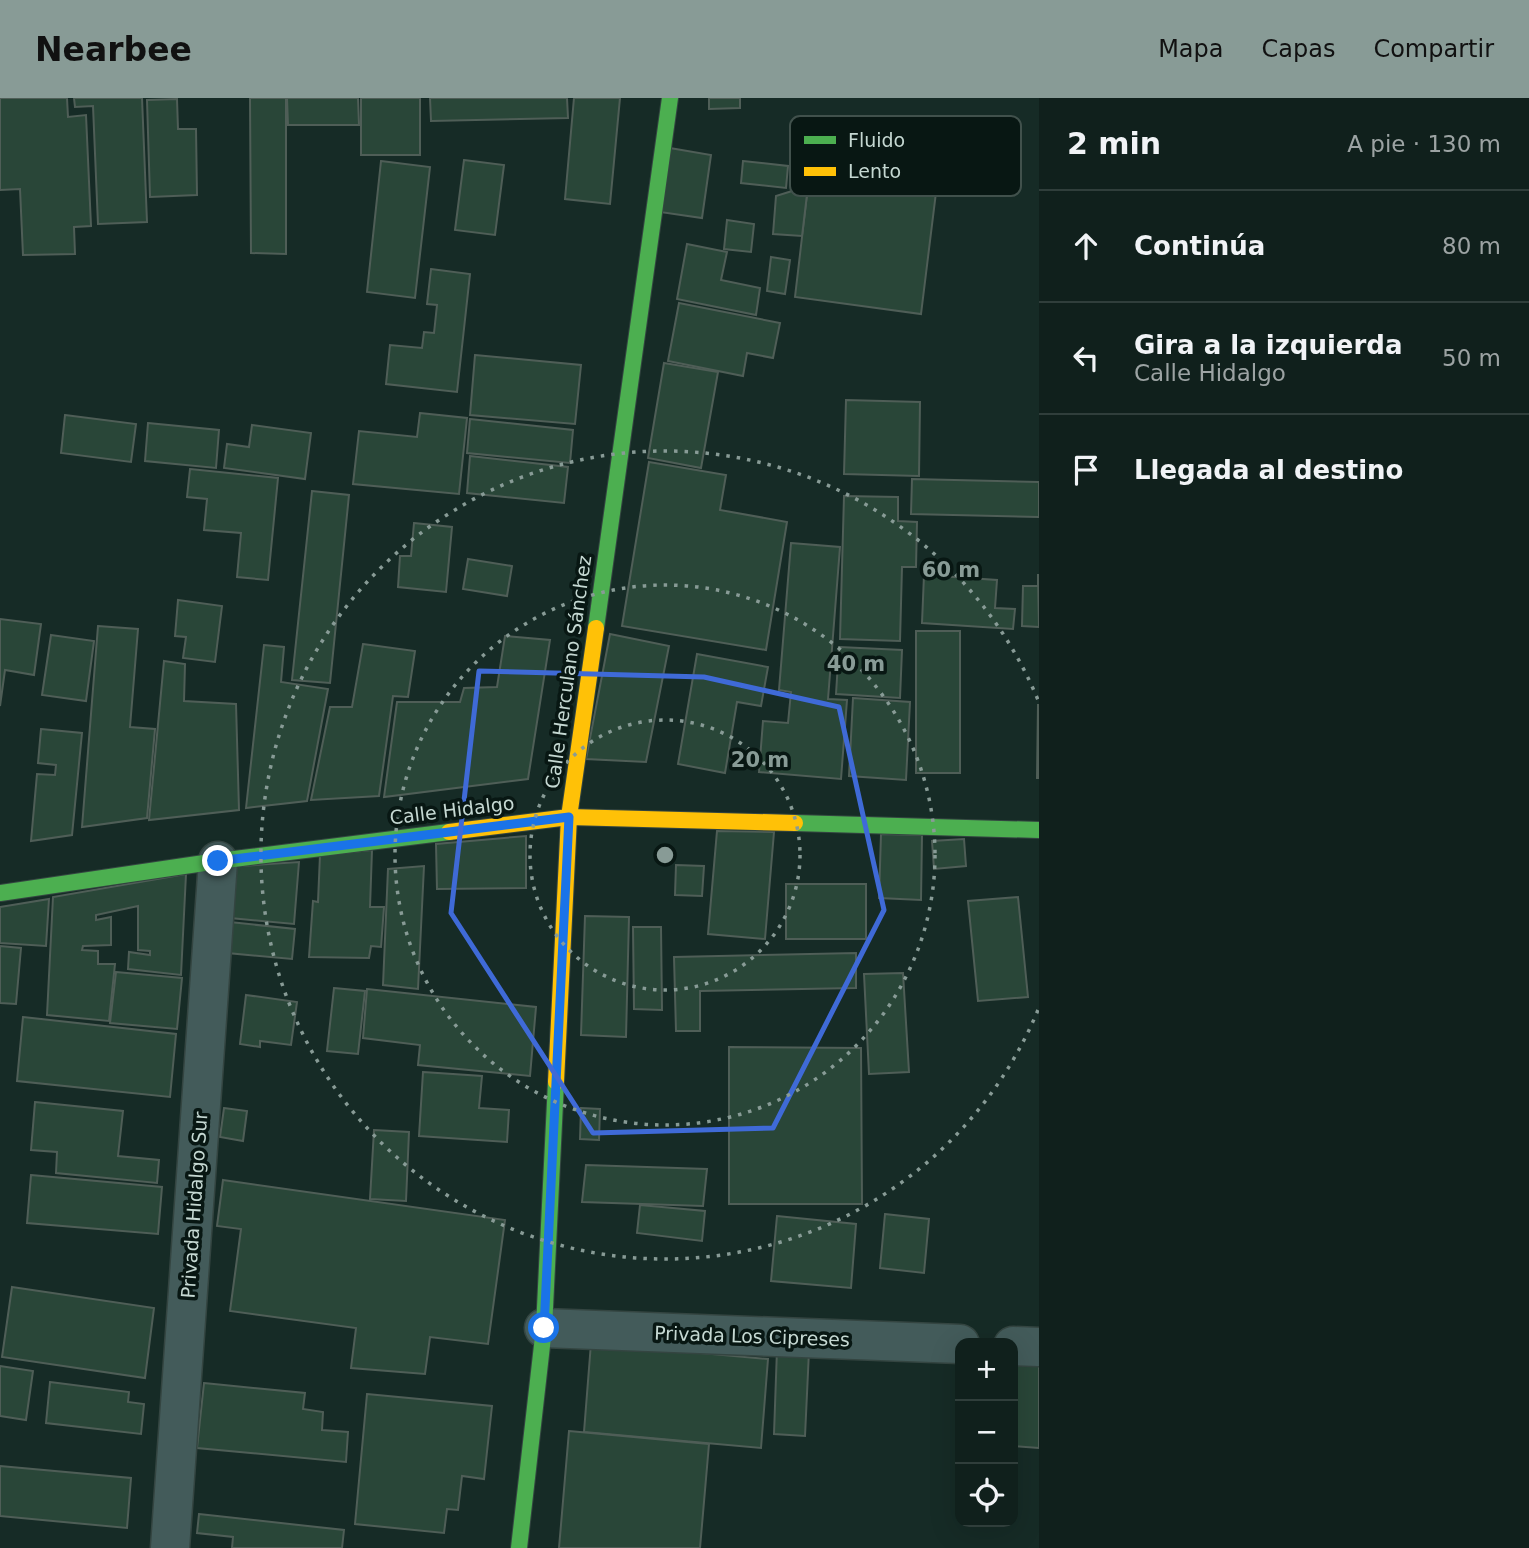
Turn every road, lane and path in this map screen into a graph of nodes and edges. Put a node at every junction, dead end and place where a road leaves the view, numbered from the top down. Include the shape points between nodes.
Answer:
1 (670, 98) edge
2 (569, 817) junction
3 (1039, 830) edge
4 (218, 861) junction
5 (0, 893) edge
6 (544, 1328) junction
7 (955, 1344) edge
8 (1018, 1346) edge
9 (1039, 1347) edge
10 (170, 1548) edge
11 (519, 1548) edge

1 - 2 street, Calle Herculano Sánchez
2 - 3 street, Calle Hidalgo
2 - 4 street, Calle Hidalgo
2 - 6 street, Calle Herculano Sánchez
4 - 5 street, Calle Hidalgo
4 - 10 street, Privada Hidalgo Sur
6 - 7 street, Privada Los Cipreses
6 - 11 street, Calle Herculano Sánchez
8 - 9 street

